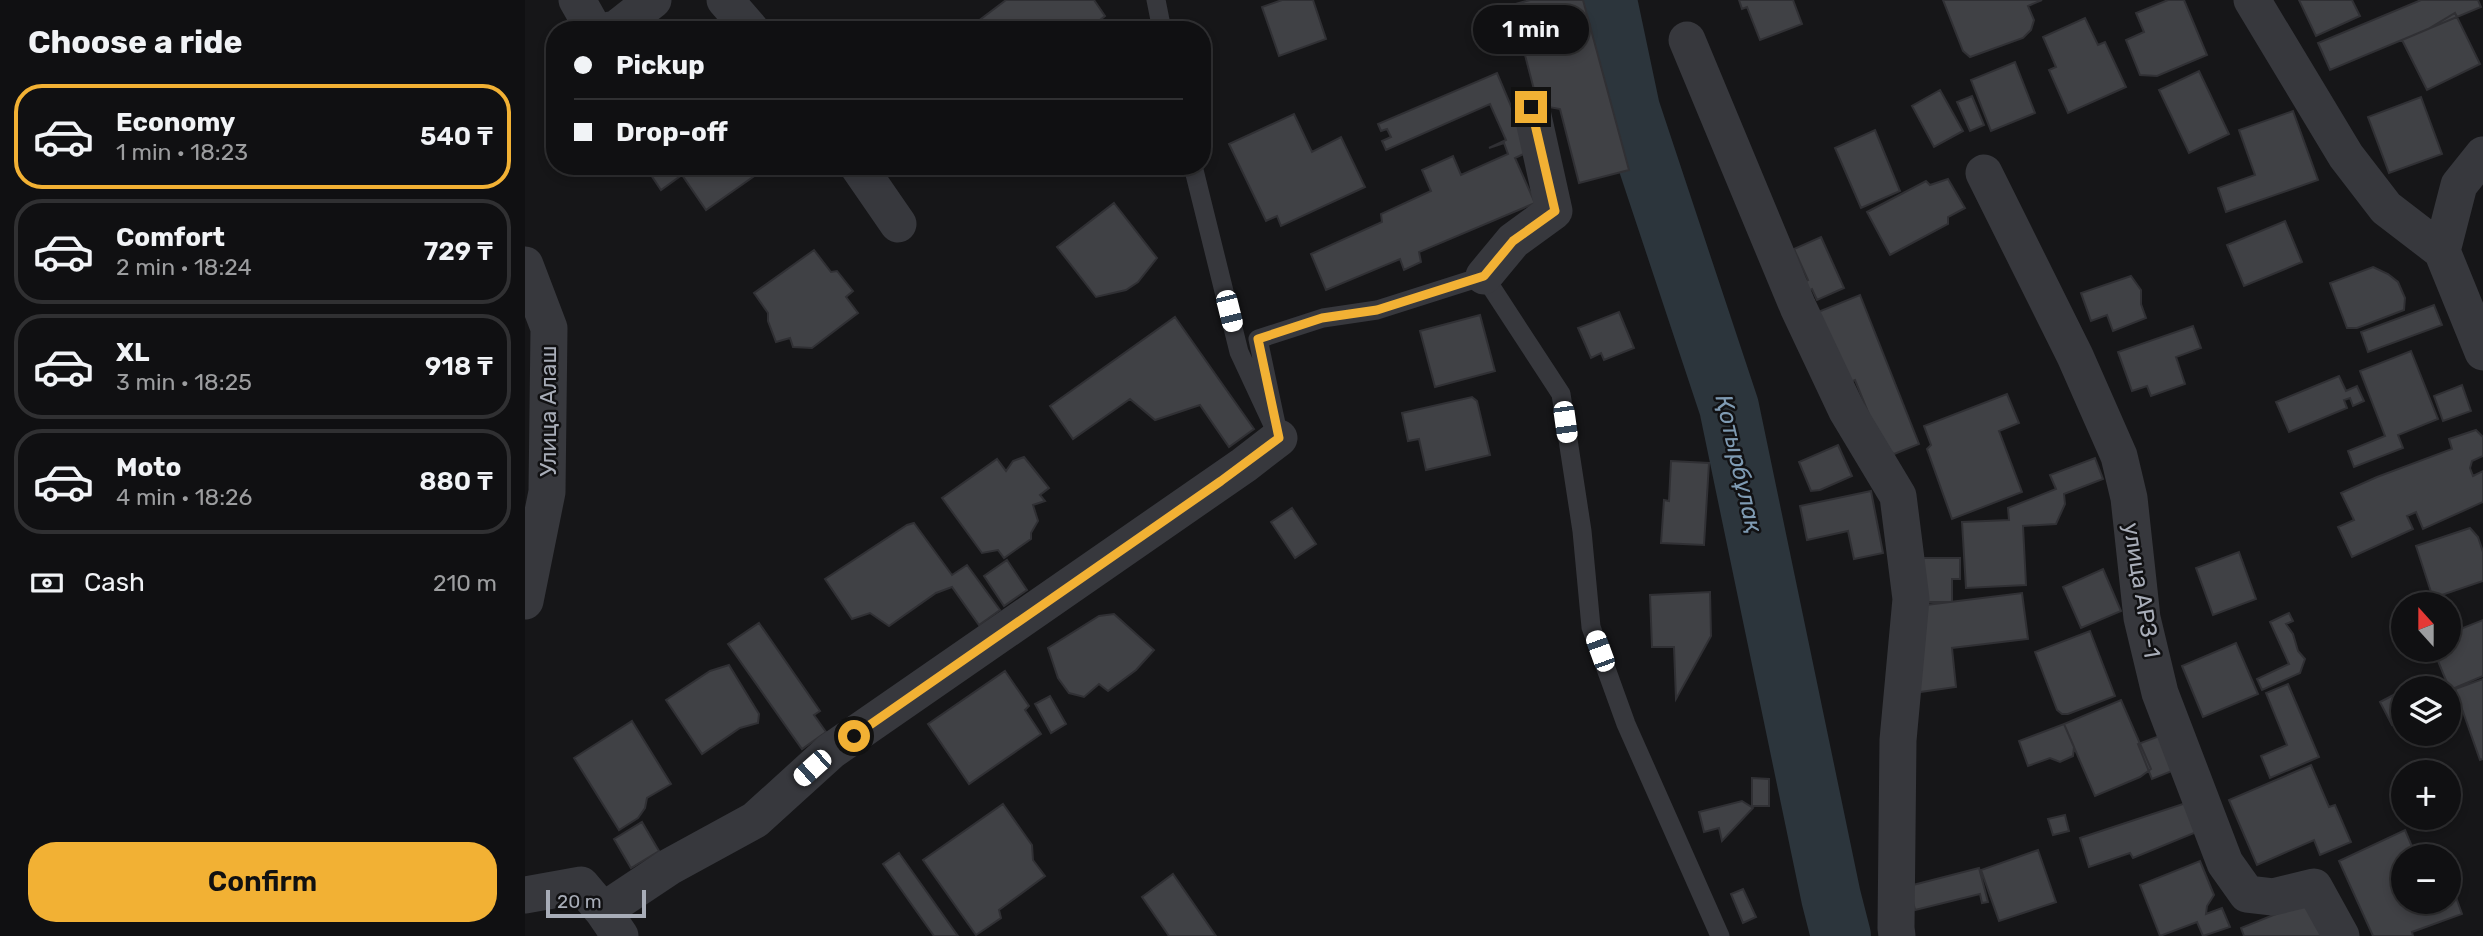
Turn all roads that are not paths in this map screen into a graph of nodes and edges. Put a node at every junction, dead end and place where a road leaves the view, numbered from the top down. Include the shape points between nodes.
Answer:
1 (577, 0) edge
2 (653, 0) edge
3 (725, 0) edge
4 (1156, 0) edge
5 (2252, 0) edge
6 (589, 21) edge
7 (626, 21) edge
8 (743, 21) edge
9 (1160, 21) edge
10 (1687, 40) dead end
11 (1531, 107) dead end
12 (2483, 155) edge
13 (1984, 173) dead end
14 (864, 175) edge
15 (1195, 175) edge
16 (898, 224) dead end
17 (2442, 251) junction
18 (525, 265) edge
19 (1484, 276) junction
20 (2483, 352) edge
21 (1279, 438) junction
22 (525, 601) edge
23 (525, 895) edge
24 (612, 924) edge
25 (1720, 936) edge
26 (1897, 936) edge
27 (2341, 936) edge

1 - 6 street
2 - 7 street
3 - 8 street
4 - 9 lane
5 - 17 street via 2346,156 2386,208
10 - 26 street via 1798,307 1847,411 1898,496 1911,599 1898,740
11 - 19 street via 1555,211 1513,241
12 - 17 street via 2459,185
13 - 27 street, улица АРЗ-1 via 2119,456 2129,498 2142,618 2160,693 2225,863 2247,894 2273,897 2314,887
14 - 16 street
15 - 21 lane via 1239,352
17 - 20 street
18 - 22 street, Улица Алаш via 549,328 547,492
19 - 21 lane via 1377,310 1322,318 1258,339
19 - 25 lane via 1561,394 1591,627 1626,724
21 - 24 street via 831,751 755,820 669,867
23 - 24 street via 581,886

